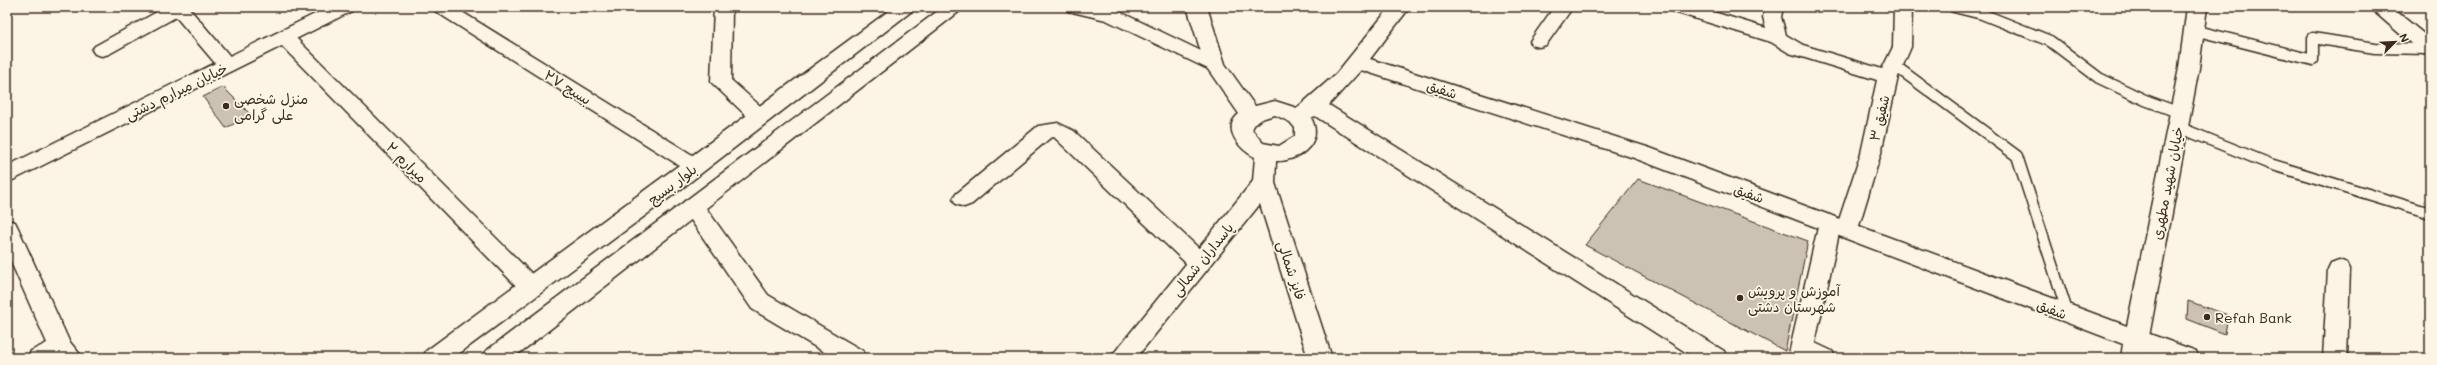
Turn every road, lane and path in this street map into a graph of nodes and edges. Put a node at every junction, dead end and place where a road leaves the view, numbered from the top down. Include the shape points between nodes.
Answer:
1 (179, 7) edge
2 (345, 7) edge
3 (441, 7) edge
4 (723, 7) edge
5 (955, 7) edge
6 (1074, 7) edge
7 (1197, 7) edge
8 (1400, 7) edge
9 (1564, 7) edge
10 (1677, 7) edge
11 (1774, 7) edge
12 (1903, 7) edge
13 (1954, 7) edge
14 (2197, 7) edge
15 (2380, 7) edge
16 (900, 12) edge
17 (2194, 30) junction
18 (922, 32) junction
19 (284, 37) junction
20 (1778, 38) junction
21 (1539, 41) dead end
22 (2430, 49) edge
23 (102, 50) dead end
24 (1356, 62) junction
25 (227, 65) junction
26 (1215, 65) junction
27 (1891, 71) junction
28 (1307, 111) junction
29 (1250, 114) junction
30 (760, 117) junction
31 (2179, 120) junction
32 (1266, 153) junction
33 (695, 166) junction
34 (7, 175) edge
35 (1264, 183) junction
36 (964, 199) dead end
37 (693, 207) junction
38 (2430, 212) edge
39 (1839, 226) junction
40 (7, 228) edge
41 (1199, 262) junction
42 (2339, 269) dead end
43 (531, 287) junction
44 (2069, 315) junction
45 (65, 353) edge
46 (1801, 353) edge
47 (2134, 353) edge
48 (39, 358) edge
49 (435, 358) edge
50 (495, 358) edge
51 (854, 358) edge
52 (1122, 358) edge
53 (1320, 358) edge
54 (1715, 358) edge
55 (1824, 358) edge
56 (2187, 358) edge
57 (2335, 358) edge

1 - 23 street
1 - 25 street
2 - 19 main road, خیابان میرارم دشتی
3 - 33 street, بسیج ۲۷
4 - 30 street via 721,82
5 - 18 main road
6 - 26 street via 1111,15
7 - 26 main road
8 - 24 main road
9 - 21 street
10 - 20 street
11 - 20 street via 1772,17
12 - 27 street, شفیق ۳ via 1902,48
13 - 31 lane via 1982,14 2050,41 2099,78
14 - 17 main road, خیابان شهید مطهری
15 - 22 main road
16 - 18 main road
16 - 30 main road, بلوار بسیج
17 - 22 lane via 2313,60 2313,38 2375,48
17 - 31 main road, خیابان شهید مطهری
18 - 37 main road
19 - 25 main road, خیابان میرارم دشتی
19 - 43 street, میرارم ۲
20 - 27 street via 1796,49
24 - 28 main road
24 - 39 main road, شفیق via 1639,152
25 - 34 main road, خیابان میرارم دشتی
26 - 29 main road
27 - 39 street, شفیق ۳ via 1871,153
27 - 44 lane via 2017,156
28 - 29 main road via 1275,108 1261,109
28 - 32 main road via 1307,134 1302,143 1293,150
28 - 54 main road
29 - 32 main road via 1243,122 1241,131 1245,141
30 - 33 main road, بلوار بسیج
31 - 38 lane via 2223,148 2326,183
31 - 47 main road, خیابان شهید مطهری
32 - 35 main road
33 - 43 main road, بلوار بسیج
35 - 41 main road, پاسداران شمالی
35 - 53 main road, فایز شمالی
36 - 41 street via 1044,131 1058,130
37 - 50 main road
37 - 51 main road via 760,302
39 - 44 main road, شفیق
39 - 46 street, شفیق ۳
40 - 45 street
41 - 52 main road, پاسداران شمالی
42 - 57 street
43 - 49 main road, بلوار بسیج
44 - 47 main road, شفیق
45 - 48 street
46 - 55 street
47 - 56 main road, شفیق

